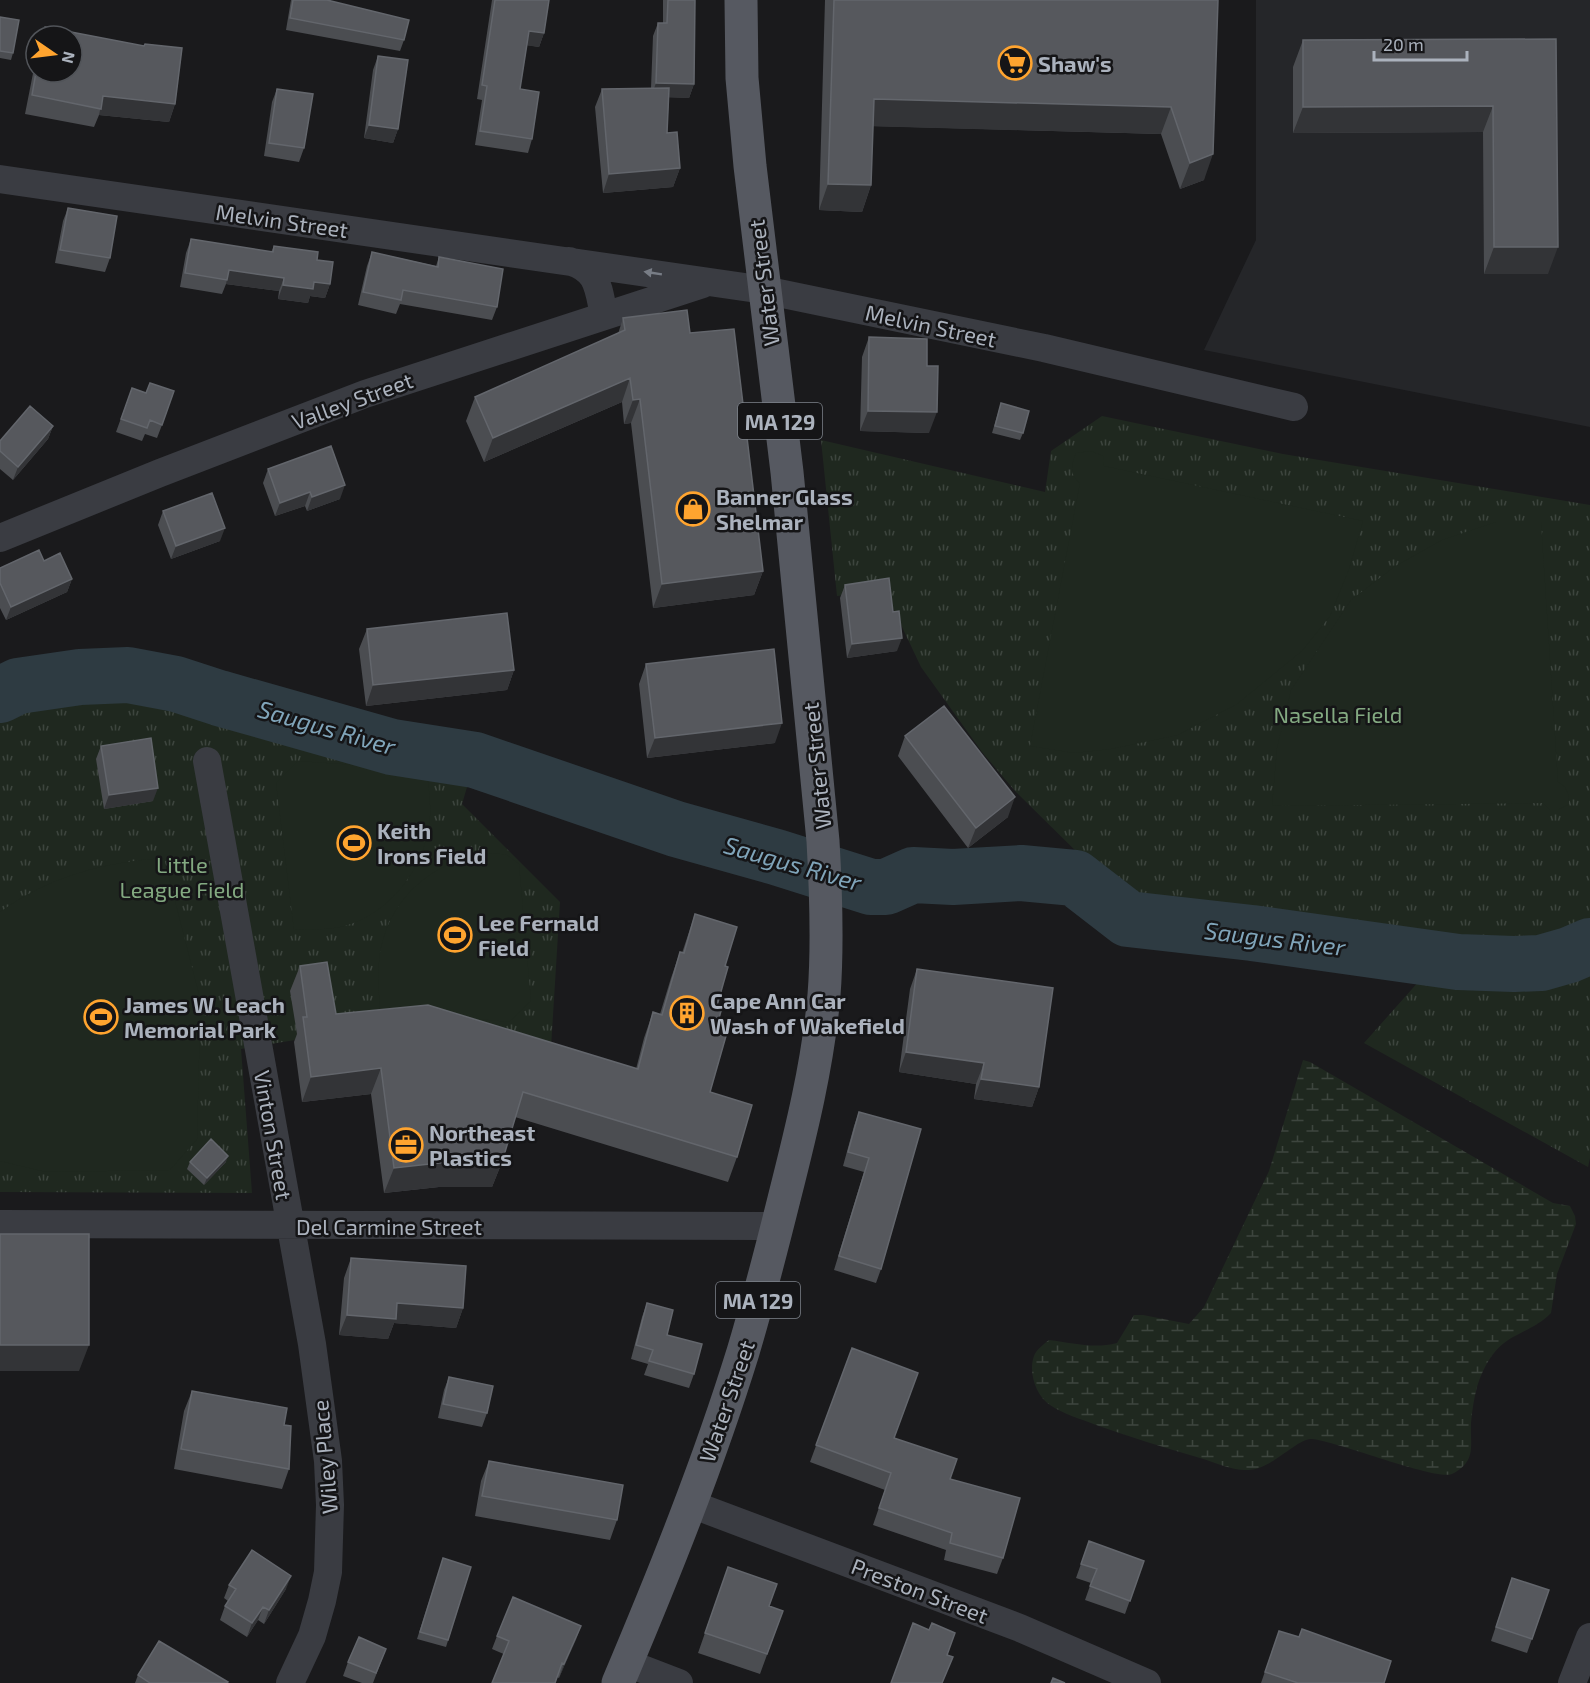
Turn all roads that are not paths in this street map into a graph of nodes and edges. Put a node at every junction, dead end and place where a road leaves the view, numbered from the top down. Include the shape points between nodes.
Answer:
1 (741, 0) edge
2 (0, 180) edge
3 (565, 260) junction
4 (711, 282) junction
5 (764, 290) junction
6 (604, 315) junction
7 (1294, 407) dead end
8 (0, 538) edge
9 (207, 761) dead end
10 (0, 1224) edge
11 (291, 1226) junction
12 (777, 1226) junction
13 (691, 1504) junction
14 (1590, 1637) edge
15 (623, 1673) edge
16 (290, 1683) edge
17 (679, 1683) edge
18 (1147, 1683) edge
19 (1572, 1683) edge

1 - 5 main road, Water Street / MA 129 via 742,78
2 - 3 street, Melvin Street
4 -> 3 street, Melvin Street
3 - 6 street, Melvin Street via 585,268 594,277
4 - 5 street, Melvin Street
4 - 6 street, Valley Street
5 - 7 street, Melvin Street via 1030,345
5 - 12 main road, Water Street / MA 129 via 787,472 826,900 826,963 819,1034
6 - 8 street, Valley Street via 335,405
9 - 11 street, Vinton Street
10 - 11 street, Del Carmine Street
11 - 12 street, Del Carmine Street
11 - 16 street, Wiley Place via 322,1412 330,1505 328,1572 322,1601 312,1636
12 - 13 main road, Water Street / MA 129 via 743,1351
13 - 15 main road, Water Street / MA 129
13 - 18 street, Preston Street via 1020,1628
14 - 19 street
15 - 17 street

